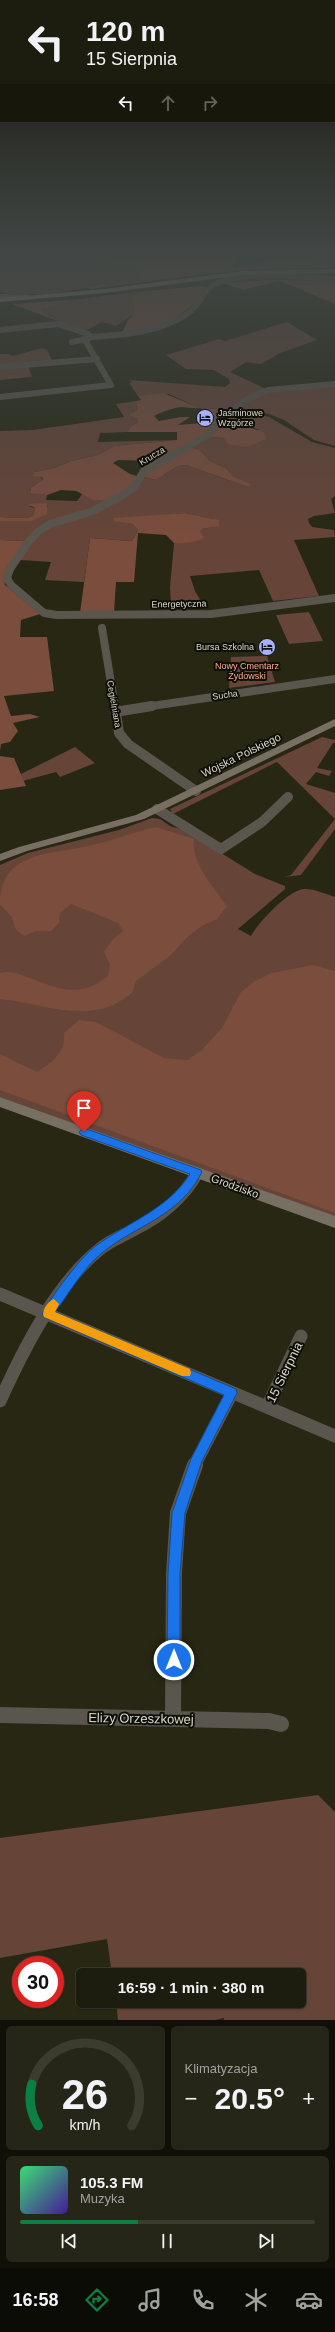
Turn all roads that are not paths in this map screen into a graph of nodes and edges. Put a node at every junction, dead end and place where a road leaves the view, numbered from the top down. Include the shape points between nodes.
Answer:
1 (94, 349) edge
2 (98, 359) junction
3 (0, 367) edge
4 (335, 384) edge
5 (0, 397) edge
6 (28, 598) joint
7 (335, 598) edge
8 (102, 628) dead end
9 (335, 679) edge
10 (115, 712) junction
11 (335, 722) edge
12 (196, 791) junction
13 (288, 797) dead end
14 (157, 809) junction
15 (0, 858) edge
16 (0, 1102) edge
17 (197, 1172) junction
18 (335, 1222) edge
19 (0, 1294) edge
20 (48, 1314) junction
21 (301, 1336) dead end
22 (232, 1393) junction
23 (0, 1401) edge
24 (267, 1407) junction
25 (335, 1436) edge
26 (0, 1715) edge
27 (173, 1718) junction
28 (281, 1724) dead end

1 - 2 street
2 - 3 street
2 - 5 street via 112,382 111,385
4 - 6 street, Krucza via 268,390 257,394 226,414 207,436 144,471 128,492 93,511 45,526 29,541 8,574 11,585
6 - 7 street, Energetyczna via 44,613 71,615 211,614
8 - 10 street, Cegielniana
9 - 10 street, Sucha
10 - 12 street, Cegielniana via 119,733 123,739
11 - 12 street, Wojska Polskiego
12 - 14 street, Wojska Polskiego
13 - 14 street via 262,822 221,849
14 - 15 street, Wojska Polskiego via 126,822 23,849
16 - 17 street, Grodzisko
17 - 18 street, Grodzisko
17 - 20 street via 187,1188 157,1215 100,1248 86,1261
19 - 20 street, 15 Sierpnia
20 - 22 street, 15 Sierpnia
20 - 23 street
21 - 24 street, 15 Sierpnia
22 - 24 street, 15 Sierpnia
22 - 27 street via 197,1459 178,1513 174,1574
24 - 25 street, 15 Sierpnia
26 - 27 street, Elizy Orzeszkowej
27 - 28 street, Elizy Orzeszkowej via 269,1721

